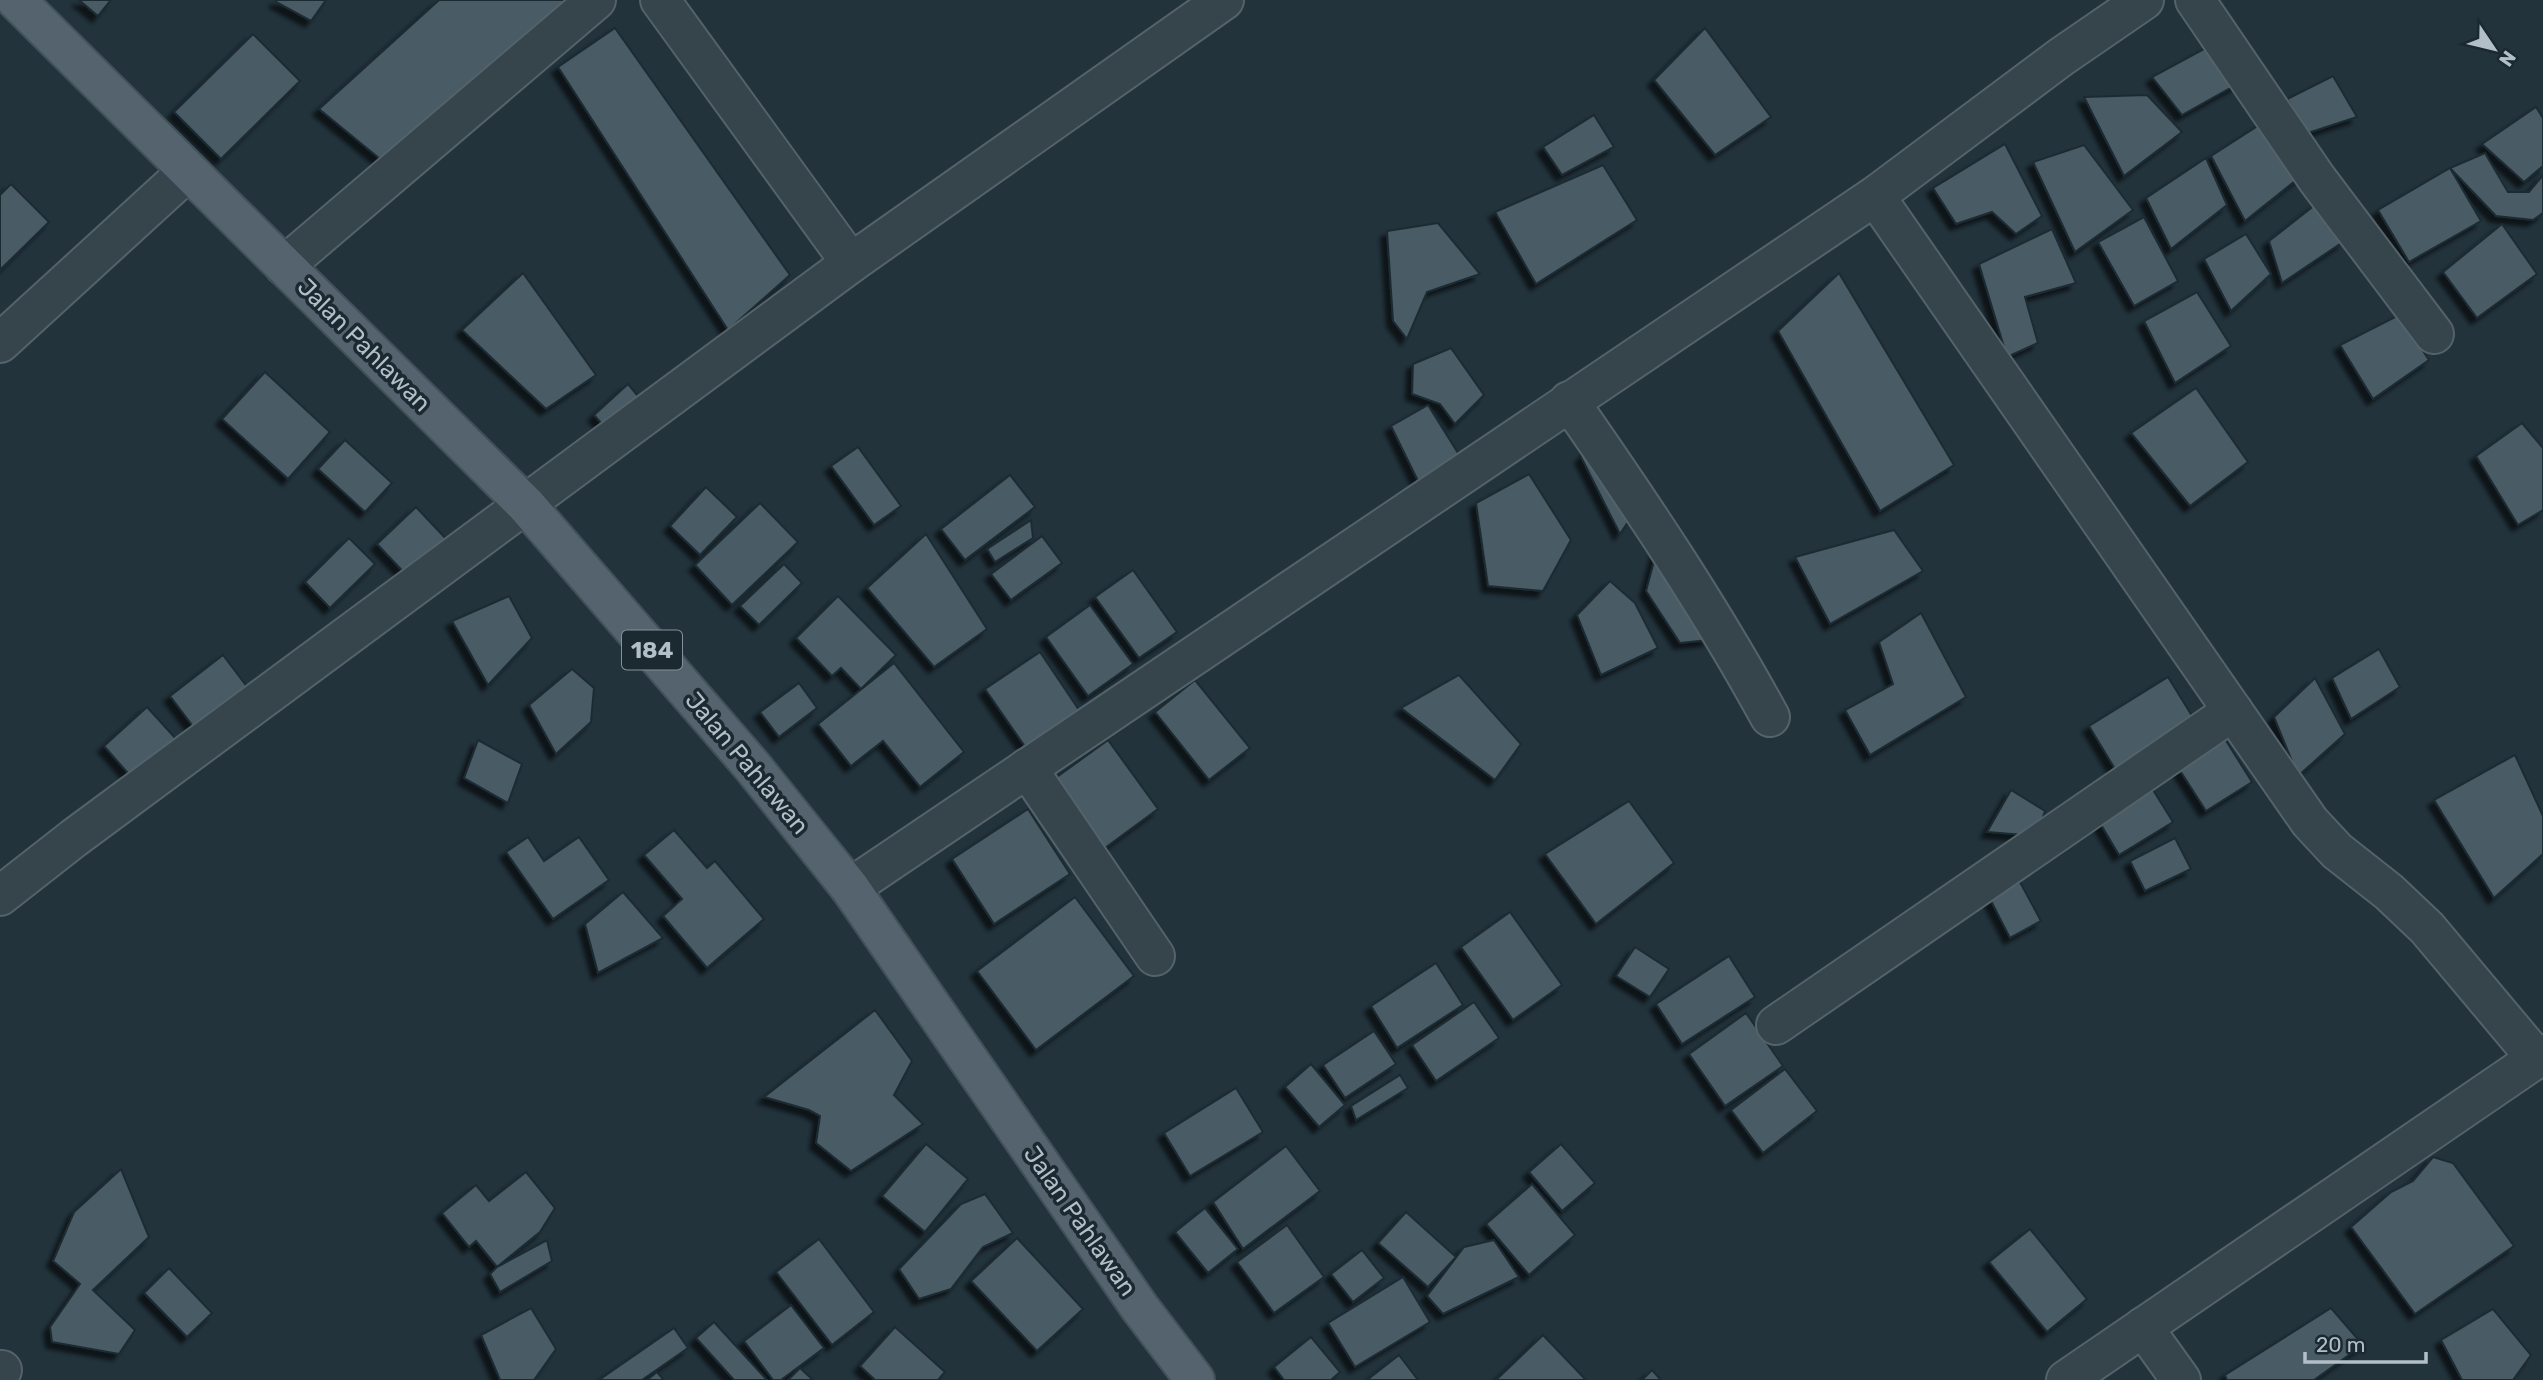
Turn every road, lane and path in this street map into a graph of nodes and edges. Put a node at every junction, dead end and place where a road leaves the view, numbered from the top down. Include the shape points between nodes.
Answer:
1 (16, 0) edge
2 (596, 0) edge
3 (660, 0) edge
4 (1224, 0) edge
5 (2144, 0) edge
6 (2195, 0) edge
7 (188, 171) junction
8 (1875, 196) junction
9 (851, 263) junction
10 (284, 265) junction
11 (2434, 334) dead end
12 (0, 343) edge
13 (1569, 401) junction
14 (526, 505) junction
15 (2233, 711) junction
16 (1770, 717) dead end
17 (1027, 768) junction
18 (850, 888) junction
19 (0, 896) edge
20 (1155, 956) dead end
21 (1776, 1025) dead end
22 (2540, 1056) edge
23 (2143, 1327) junction
24 (1195, 1380) edge
25 (2066, 1380) edge
26 (2181, 1380) edge

1 - 7 main road, Jalan Pahlawan / 184
2 - 10 street
3 - 9 street
4 - 9 street
5 - 8 street
6 - 11 street via 2317,179
7 - 10 main road, Jalan Pahlawan / 184
7 - 12 street
8 - 13 street
8 - 15 street
9 - 14 street
10 - 14 main road, Jalan Pahlawan / 184
13 - 16 street via 1688,579
13 - 17 street
14 - 18 main road, Jalan Pahlawan / 184 via 752,766
14 - 19 street
15 - 21 street
15 - 22 street via 2309,822 2427,928
17 - 18 street
17 - 20 street
18 - 24 main road, Jalan Pahlawan / 184 via 1140,1308
22 - 23 street
23 - 25 street
23 - 26 street

